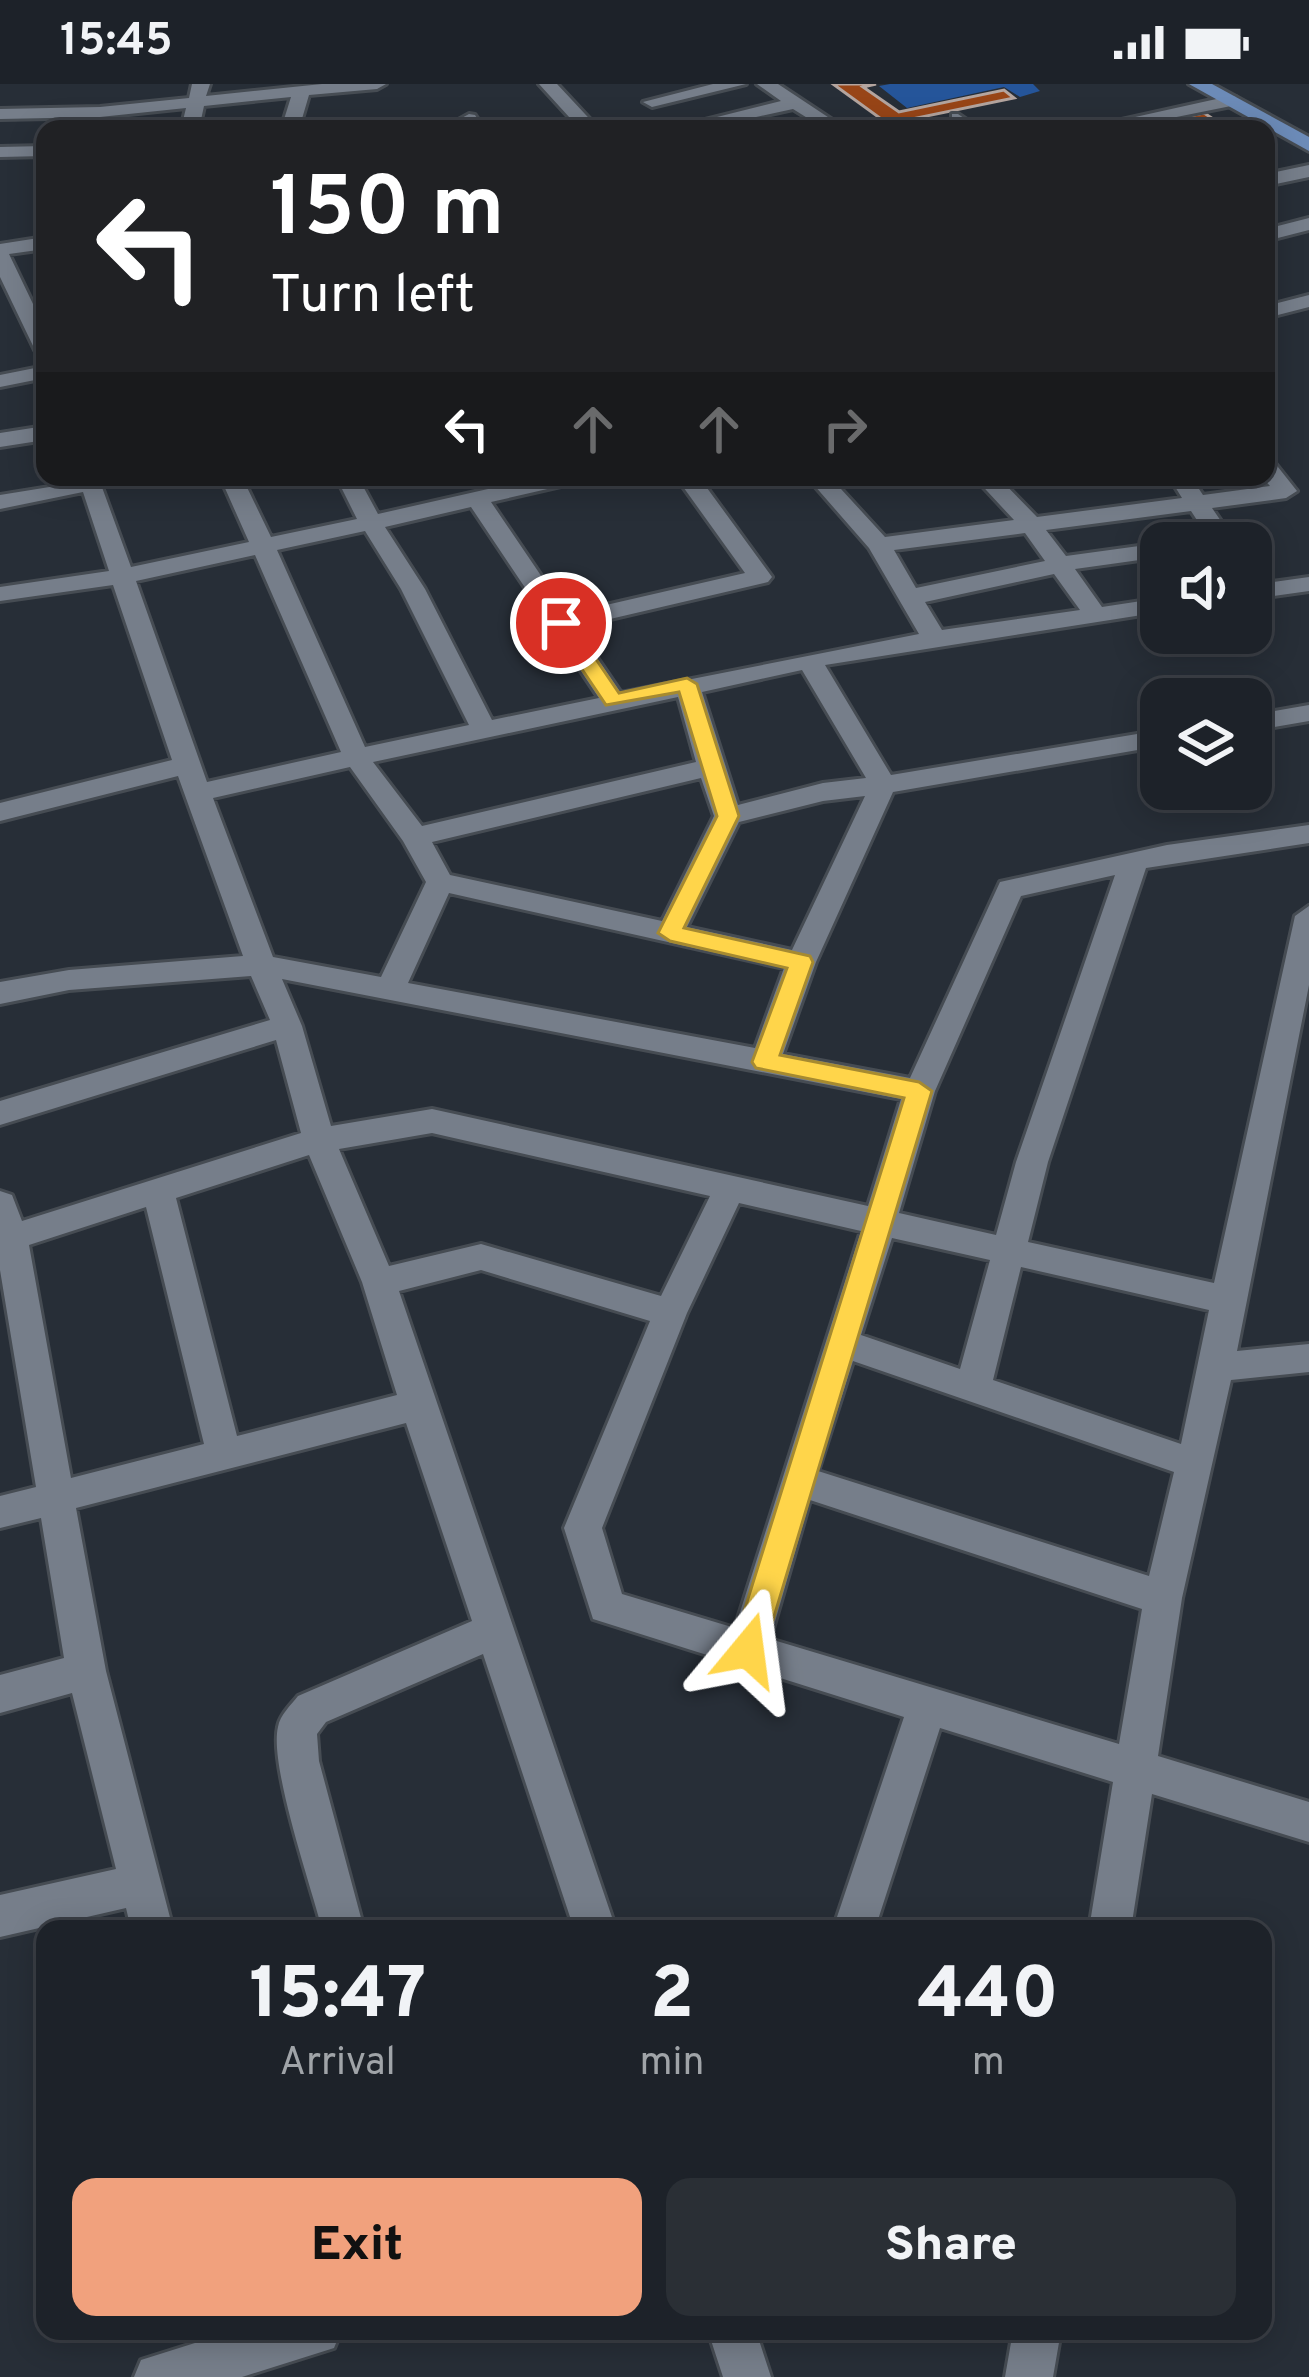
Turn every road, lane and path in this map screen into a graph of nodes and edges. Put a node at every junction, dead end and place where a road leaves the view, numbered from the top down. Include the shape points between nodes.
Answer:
1 (376, 84) edge
2 (633, 84) edge
3 (737, 84) edge
4 (766, 84) edge
5 (1198, 84) edge
6 (552, 85) edge
7 (108, 88) dead end
8 (302, 91) junction
9 (1226, 92) edge
10 (199, 93) edge
11 (652, 102) junction
12 (796, 103) junction
13 (0, 114) edge
14 (955, 116) dead end
15 (83, 120) edge
16 (97, 120) edge
17 (101, 120) edge
18 (293, 120) edge
19 (582, 120) edge
20 (669, 120) edge
21 (718, 120) edge
22 (823, 120) edge
23 (961, 120) edge
24 (1123, 120) edge
25 (1270, 120) edge
26 (1275, 123) edge
27 (1309, 130) edge
28 (1309, 145) edge
29 (0, 152) edge
30 (36, 152) edge
31 (1309, 171) edge
32 (1275, 178) edge
33 (1309, 224) edge
34 (1275, 233) edge
35 (36, 245) edge
36 (0, 253) edge
37 (9, 294) edge
38 (1309, 301) edge
39 (1275, 310) edge
40 (36, 339) edge
41 (36, 374) edge
42 (0, 381) edge
43 (36, 434) edge
44 (0, 440) edge
45 (1275, 478) edge
46 (68, 486) edge
47 (91, 486) edge
48 (235, 486) edge
49 (352, 486) edge
50 (510, 486) edge
51 (694, 486) edge
52 (826, 486) edge
53 (994, 486) edge
54 (1186, 486) edge
55 (476, 498) junction
56 (0, 502) edge
57 (1197, 504) junction
58 (1208, 522) edge
59 (370, 523) junction
60 (1032, 527) junction
61 (879, 545) junction
62 (263, 546) junction
63 (1140, 553) edge
64 (1059, 564) junction
65 (125, 577) junction
66 (1309, 584) edge
67 (1272, 586) edge
68 (0, 594) edge
69 (911, 598) junction
70 (1140, 608) edge
71 (1096, 615) junction
72 (561, 623) junction
73 (935, 640) junction
74 (809, 660) junction
75 (687, 684) junction
76 (613, 700) junction
77 (1309, 713) edge
78 (1272, 719) edge
79 (484, 730) junction
80 (1140, 742) edge
81 (356, 757) junction
82 (711, 767) junction
83 (0, 776) edge
84 (192, 779) junction
85 (883, 785) junction
86 (6, 810) edge
87 (728, 816) junction
88 (1309, 834) edge
89 (415, 837) junction
90 (1134, 861) junction
91 (440, 882) junction
92 (1309, 916) edge
93 (670, 933) junction
94 (801, 962) junction
95 (261, 965) junction
96 (390, 989) junction
97 (0, 993) edge
98 (287, 1026) junction
99 (765, 1062) junction
100 (919, 1091) junction
101 (0, 1113) edge
102 (320, 1140) junction
103 (730, 1188) junction
104 (158, 1191) junction
105 (880, 1222) junction
106 (4, 1228) edge
107 (1007, 1250) junction
108 (379, 1282) junction
109 (1227, 1300) junction
110 (670, 1313) junction
111 (841, 1342) junction
112 (1309, 1358) edge
113 (1217, 1367) junction
114 (973, 1388) junction
115 (418, 1405) junction
116 (224, 1454) junction
117 (1192, 1463) junction
118 (797, 1480) junction
119 (56, 1497) junction
120 (0, 1512) edge
121 (1163, 1598) junction
122 (492, 1631) junction
123 (748, 1650) junction
124 (86, 1671) junction
125 (0, 1694) edge
126 (928, 1704) junction
127 (1138, 1767) junction
128 (1309, 1822) edge
129 (140, 1884) junction
130 (0, 1916) edge
131 (150, 1920) edge
132 (341, 1920) edge
133 (592, 1920) edge
134 (857, 1920) edge
135 (1111, 1920) edge
136 (294, 2340) edge
137 (735, 2340) edge
138 (1035, 2340) edge
139 (260, 2353) edge
140 (158, 2377) edge
141 (747, 2377) edge
142 (1029, 2377) edge

1 - 8 street
2 - 11 street
3 - 11 street
4 - 12 street
5 - 9 main road
6 - 19 street
7 - 16 street
8 - 10 street
8 - 18 street
9 - 24 street
9 - 25 main road
9 - 27 main road
10 - 17 street
11 - 20 street
12 - 21 street
12 - 22 street
13 - 15 street
14 - 23 lane
26 - 28 main road
29 - 30 street
31 - 32 street
33 - 34 street
35 - 36 street
36 - 37 street
37 - 40 street
38 - 39 street
41 - 42 street
43 - 44 street
45 - 57 street via 1286,491
46 - 56 street
47 - 65 street
48 - 62 street
49 - 59 street
50 - 55 street
51 - 72 street via 760,577
52 - 61 street
53 - 60 street
54 - 57 street
55 - 59 street
55 - 72 street
57 - 58 street
57 - 60 street
59 - 62 street
59 - 79 street
60 - 61 street
60 - 64 street
61 - 69 street
62 - 65 street
62 - 81 street
63 - 64 street
64 - 69 street
64 - 71 street
65 - 68 street
65 - 84 street
66 - 67 street
69 - 73 street
70 - 71 street
71 - 73 street
72 - 76 street
73 - 74 street
74 - 75 street
74 - 85 street
75 - 76 street
75 - 82 street
76 - 79 street
77 - 78 street
79 - 81 street
80 - 85 street
81 - 84 street
81 - 89 street
82 - 87 street
82 - 89 street
83 - 86 street
84 - 86 street
84 - 95 street
85 - 87 street
85 - 94 street
87 - 93 street
88 - 90 street
89 - 91 street
90 - 100 street via 1010,889
90 - 107 street
91 - 93 street
91 - 96 street
92 - 109 street
93 - 94 street
94 - 99 street
95 - 96 street
95 - 97 street
95 - 98 street
96 - 99 street
98 - 101 street
98 - 102 street
99 - 100 street
100 - 105 street
102 - 103 street via 432,1120
102 - 104 street
102 - 108 street
103 - 105 street
103 - 110 street
104 - 106 street
104 - 116 street
105 - 107 street
105 - 111 street
106 - 119 street
107 - 109 street
107 - 114 street
108 - 110 street via 481,1257
108 - 115 street
109 - 113 street
110 - 123 street via 583,1528 608,1607
111 - 114 street
111 - 118 street
112 - 113 street
113 - 117 street
114 - 117 street
115 - 116 street
115 - 122 street
116 - 119 street
117 - 121 street
118 - 121 street
118 - 123 street
119 - 120 street
119 - 124 street
121 - 127 street
122 - 132 street via 312,1709 298,1729
122 - 133 street
123 - 126 street
124 - 125 street
124 - 129 street
126 - 127 street
126 - 134 street
127 - 128 street
127 - 135 street
129 - 130 street
129 - 131 street
136 - 139 street
137 - 141 street
138 - 142 street
139 - 140 street

